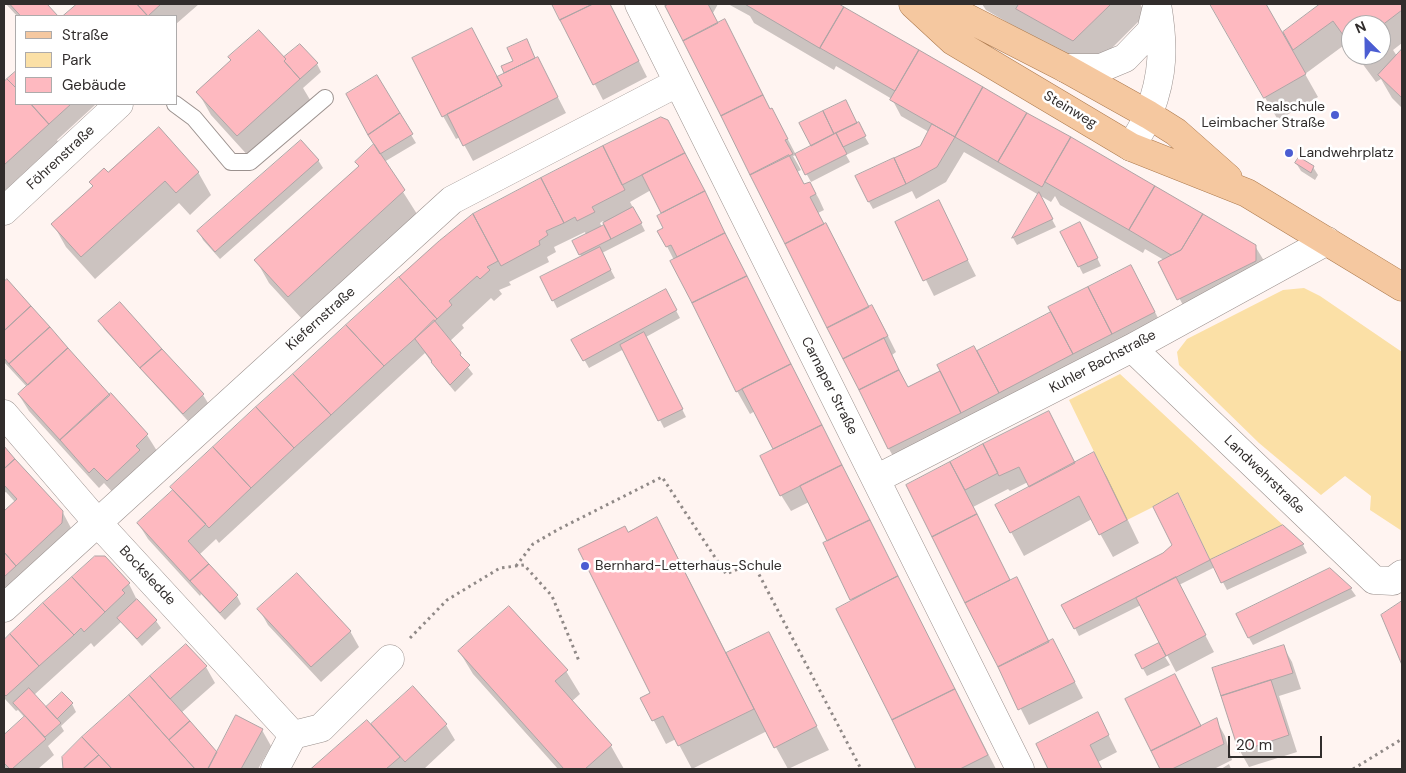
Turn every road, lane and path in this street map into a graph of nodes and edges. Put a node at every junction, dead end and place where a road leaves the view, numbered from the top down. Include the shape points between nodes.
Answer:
1 (639, 4) edge
2 (913, 4) edge
3 (940, 4) edge
4 (1157, 4) edge
5 (1065, 68) junction
6 (677, 83) junction
7 (325, 98) dead end
8 (118, 105) edge
9 (176, 105) edge
10 (1149, 115) junction
11 (1131, 147) junction
12 (1242, 190) junction
13 (4, 212) edge
14 (1327, 242) junction
15 (1402, 287) edge
16 (1132, 348) junction
17 (4, 414) edge
18 (876, 479) junction
19 (97, 522) junction
20 (516, 566) junction
21 (1402, 574) edge
22 (4, 608) edge
23 (390, 658) joint
24 (579, 661) dead end
25 (293, 735) junction
26 (1402, 739) edge
27 (275, 769) edge
28 (861, 769) edge
29 (1020, 769) edge
30 (1352, 769) edge

1 - 6 street, Carnaper Straße
2 - 11 main road, Steinweg via 953,42
3 - 5 main road, Steinweg
4 - 5 street via 1151,31 1125,58 1101,68
4 - 10 street via 1162,70
5 - 10 main road, Steinweg
6 - 18 street, Carnaper Straße
6 - 19 street, Kiefernstraße via 452,200
7 - 9 lane via 250,162 231,162 194,118
8 - 13 street, Föhrenstraße
10 - 11 street
10 - 12 main road, Steinweg via 1176,132
11 - 12 main road, Steinweg
12 - 14 main road, Steinweg
14 - 15 main road, Steinweg
14 - 16 street, Kuhler Bachstraße
16 - 18 street, Kuhler Bachstraße
16 - 21 street, Landwehrstraße via 1374,580 1393,580
17 - 19 street, Bocksledde
18 - 29 street, Carnaper Straße
19 - 22 street, Kiefernstraße
19 - 25 street, Bocksledde
20 - 23 path via 500,568 447,600
20 - 24 path via 524,565 552,596
20 - 28 path via 533,544 662,477 726,574 752,563
23 - 25 street via 321,728
25 - 27 street
26 - 30 path

